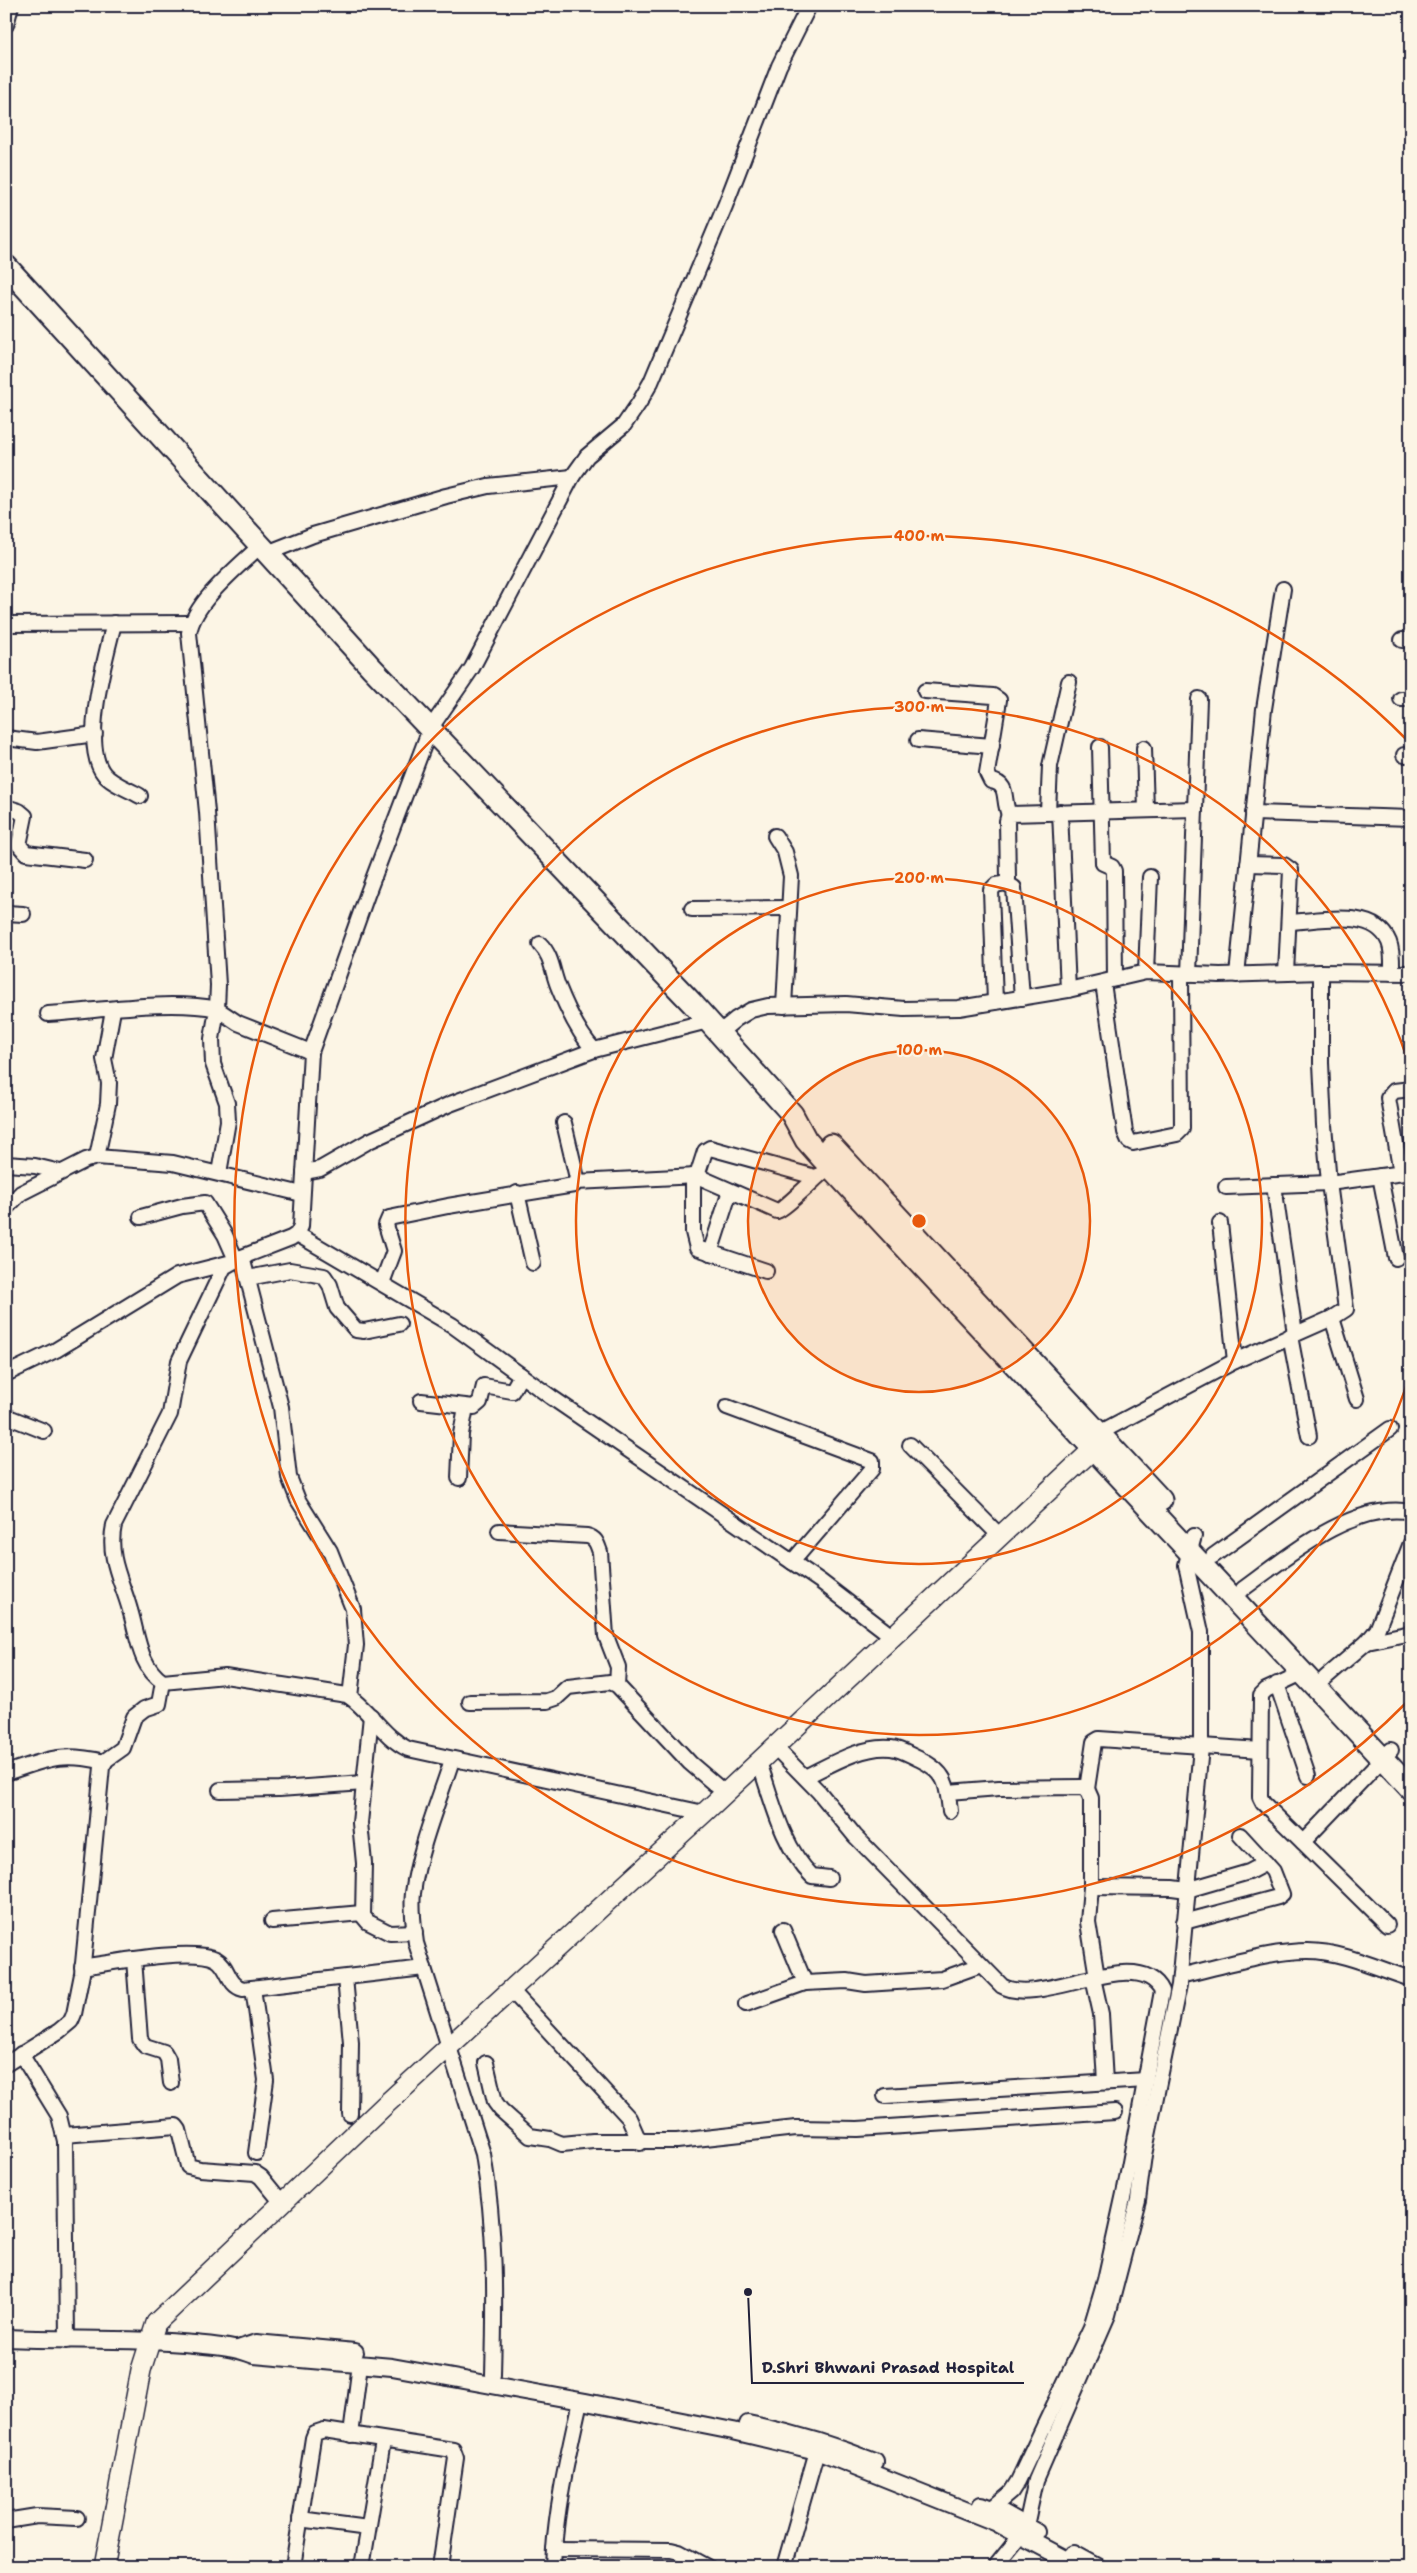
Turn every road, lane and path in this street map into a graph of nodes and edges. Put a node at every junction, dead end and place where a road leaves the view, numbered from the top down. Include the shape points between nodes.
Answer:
1 (11, 6) edge
2 (809, 6) edge
3 (6, 25) edge
4 (6, 266) edge
5 (572, 477) junction
6 (264, 550) junction
7 (1283, 589) dead end
8 (114, 623) junction
9 (191, 623) junction
10 (6, 624) edge
11 (1069, 682) dead end
12 (925, 691) dead end
13 (1199, 698) dead end
14 (430, 729) junction
15 (95, 734) junction
16 (6, 738) edge
17 (918, 740) dead end
18 (992, 746) junction
19 (1100, 746) dead end
20 (1144, 748) dead end
21 (140, 796) dead end
22 (6, 807) edge
23 (1195, 809) junction
24 (1146, 810) junction
25 (1102, 811) junction
26 (1054, 812) junction
27 (1253, 813) junction
28 (1009, 814) junction
29 (1411, 818) edge
30 (775, 836) dead end
31 (85, 860) dead end
32 (1248, 864) junction
33 (1150, 877) dead end
34 (1006, 883) junction
35 (789, 908) junction
36 (692, 909) dead end
37 (6, 913) edge
38 (24, 914) dead end
39 (1289, 922) junction
40 (540, 944) dead end
41 (1146, 972) junction
42 (1321, 972) junction
43 (1286, 973) junction
44 (1392, 973) junction
45 (1411, 973) edge
46 (1185, 974) junction
47 (1229, 975) junction
48 (1109, 981) junction
49 (1068, 990) junction
50 (1022, 998) junction
51 (994, 1002) junction
52 (784, 1006) junction
53 (217, 1009) junction
54 (113, 1010) junction
55 (48, 1014) dead end
56 (714, 1027) junction
57 (594, 1050) junction
58 (311, 1052) junction
59 (1411, 1089) edge
60 (792, 1114) junction
61 (564, 1122) dead end
62 (97, 1157) junction
63 (6, 1164) edge
64 (60, 1172) junction
65 (219, 1172) junction
66 (304, 1172) junction
67 (823, 1172) junction
68 (1406, 1172) edge
69 (695, 1176) junction
70 (1380, 1176) junction
71 (576, 1182) junction
72 (1329, 1183) junction
73 (1274, 1185) junction
74 (1226, 1187) dead end
75 (730, 1191) junction
76 (517, 1193) junction
77 (302, 1194) junction
78 (6, 1208) edge
79 (141, 1217) dead end
80 (1220, 1223) dead end
81 (297, 1234) junction
82 (710, 1253) junction
83 (1396, 1258) dead end
84 (236, 1260) junction
85 (533, 1263) dead end
86 (766, 1270) dead end
87 (248, 1278) junction
88 (382, 1283) junction
89 (1332, 1318) junction
90 (399, 1324) dead end
91 (1293, 1335) junction
92 (1235, 1361) junction
93 (6, 1374) edge
94 (521, 1375) junction
95 (1357, 1399) dead end
96 (421, 1401) dead end
97 (466, 1407) junction
98 (728, 1407) dead end
99 (6, 1416) edge
100 (1390, 1429) dead end
101 (44, 1431) dead end
102 (1309, 1436) dead end
103 (1099, 1440) junction
104 (910, 1445) dead end
105 (459, 1478) dead end
106 (1411, 1512) edge
107 (499, 1531) dead end
108 (1000, 1536) junction
109 (1411, 1542) edge
110 (1191, 1543) junction
111 (1213, 1556) junction
112 (792, 1562) junction
113 (1243, 1589) junction
114 (1411, 1633) edge
115 (893, 1636) junction
116 (1367, 1642) junction
117 (1302, 1673) junction
118 (1325, 1678) junction
119 (164, 1682) junction
120 (617, 1684) junction
121 (1277, 1684) junction
122 (350, 1697) junction
123 (470, 1702) dead end
124 (371, 1716) junction
125 (775, 1747) junction
126 (1196, 1747) junction
127 (1260, 1750) junction
128 (1387, 1755) junction
129 (452, 1760) junction
130 (105, 1762) junction
131 (759, 1762) junction
132 (1411, 1770) edge
133 (6, 1773) edge
134 (1308, 1776) dead end
135 (805, 1777) junction
136 (364, 1783) junction
137 (1087, 1789) junction
138 (1411, 1789) edge
139 (220, 1790) dead end
140 (948, 1792) junction
141 (725, 1793) junction
142 (950, 1811) dead end
143 (704, 1813) junction
144 (1240, 1835) dead end
145 (1303, 1842) junction
146 (1266, 1863) junction
147 (829, 1878) dead end
148 (1091, 1887) junction
149 (1184, 1890) junction
150 (362, 1913) junction
151 (272, 1921) dead end
152 (1184, 1922) junction
153 (1387, 1925) dead end
154 (782, 1930) dead end
155 (415, 1932) junction
156 (134, 1959) junction
157 (981, 1965) junction
158 (82, 1967) junction
159 (424, 1968) junction
160 (345, 1978) junction
161 (1095, 1978) junction
162 (1411, 1980) edge
163 (805, 1983) junction
164 (1172, 1983) junction
165 (253, 1988) junction
166 (512, 1990) junction
167 (746, 2004) dead end
168 (449, 2046) junction
169 (21, 2054) junction
170 (486, 2063) dead end
171 (6, 2064) edge
172 (1146, 2080) junction
173 (1105, 2082) junction
174 (172, 2083) dead end
175 (885, 2096) dead end
176 (1115, 2112) dead end
177 (350, 2114) dead end
178 (64, 2135) junction
179 (640, 2143) junction
180 (256, 2153) dead end
181 (283, 2204) junction
182 (6, 2338) edge
183 (150, 2339) junction
184 (67, 2341) junction
185 (238, 2349) junction
186 (360, 2364) junction
187 (493, 2375) junction
188 (580, 2401) junction
189 (351, 2435) junction
190 (383, 2441) junction
191 (817, 2451) junction
192 (77, 2518) dead end
193 (300, 2519) junction
194 (6, 2521) edge
195 (1009, 2522) junction
196 (368, 2528) junction
197 (554, 2549) junction
198 (104, 2567) edge
199 (293, 2567) edge
200 (362, 2567) edge
201 (440, 2567) edge
202 (553, 2567) edge
203 (707, 2567) edge
204 (784, 2567) edge
205 (995, 2567) edge
206 (1080, 2567) edge
207 (1097, 2567) edge

1 - 3 street
2 - 5 street via 780,66 651,382 624,425 587,456
4 - 6 main road
5 - 6 street via 488,486
5 - 14 street via 476,661
6 - 9 street via 214,592
6 - 14 main road
7 - 27 street via 1264,709
8 - 9 street
8 - 10 street
8 - 15 street via 98,689
9 - 53 street via 193,692 207,812
11 - 26 street via 1050,766
12 - 18 street via 996,698 1000,704
13 - 23 street
14 - 56 main road
14 - 58 street
15 - 16 street via 36,742
15 - 21 street via 97,762 103,773
17 - 18 street
18 - 28 street via 988,778 1004,787
19 - 25 street
20 - 24 street
22 - 31 street via 25,816 19,845 26,853
23 - 24 street
23 - 46 street
24 - 25 street
25 - 26 street
25 - 48 street via 1103,863 1114,871
26 - 28 street
26 - 49 street
27 - 29 street
27 - 32 street
28 - 34 street
30 - 35 street via 789,864
32 - 39 street via 1284,865 1291,870
32 - 47 street
33 - 41 street
34 - 50 street via 1014,888
34 - 51 street via 991,890
35 - 36 street
35 - 52 street
37 - 38 street
39 - 43 street
39 - 44 street via 1349,919 1372,924 1389,942
40 - 57 street via 549,956 559,988
41 - 46 street
41 - 48 street
42 - 43 street
42 - 44 street
42 - 72 street via 1321,1062
43 - 47 street
44 - 45 street
46 - 47 street
46 - 48 street via 1182,1129 1177,1134 1133,1143 1125,1132
48 - 49 street
49 - 50 street
50 - 51 street
51 - 52 street via 931,1010 846,1004
52 - 56 street via 751,1010
53 - 54 street via 172,1006
53 - 58 street via 238,1023
53 - 65 street via 212,1039 213,1064 227,1103 228,1121
54 - 55 street
54 - 62 street via 104,1058 110,1083
56 - 57 street
56 - 60 main road
57 - 66 street via 450,1104 370,1141 320,1169
58 - 66 street
59 - 68 street via 1394,1092 1388,1098
60 - 67 main road
60 - 103 main road via 818,1132
61 - 71 street
62 - 64 street
62 - 65 street via 173,1163
63 - 64 street
64 - 78 street via 21,1193
65 - 77 street
66 - 77 street
67 - 69 street via 710,1148 705,1151
67 - 75 street via 781,1211
67 - 103 main road
68 - 70 street
69 - 71 street
69 - 75 street
69 - 82 street via 694,1235 697,1248
70 - 72 street
70 - 83 street
71 - 76 street via 574,1185
72 - 73 street
72 - 89 street via 1347,1304 1343,1313
73 - 74 street
73 - 91 street
75 - 82 street
76 - 85 street
76 - 88 street via 389,1218 386,1225 394,1251
77 - 81 street via 301,1226
79 - 84 street via 205,1203
80 - 92 street
81 - 84 street
81 - 88 street
82 - 86 street
84 - 87 street
84 - 93 street via 177,1276 56,1350
84 - 119 street via 224,1268 179,1361 170,1414 114,1525 111,1539 114,1563 142,1656
87 - 90 street via 290,1270 324,1276 337,1308 356,1330
87 - 122 street via 281,1407 292,1484 298,1500 330,1551 353,1609 356,1645
88 - 94 street via 452,1325
89 - 91 street
89 - 95 street
91 - 92 street
91 - 102 street
92 - 103 street
94 - 97 street via 512,1391 484,1386 477,1406
94 - 112 street
96 - 97 street
97 - 105 street via 460,1434
98 - 112 street via 872,1461 872,1469
99 - 101 street
100 - 111 street
103 - 108 main road
103 - 110 main road
104 - 108 street
106 - 113 street via 1378,1512 1354,1520 1294,1552
107 - 120 street via 587,1536 597,1542 606,1636 618,1667
108 - 115 main road
109 - 116 street via 1378,1630
110 - 111 main road
110 - 117 main road
110 - 126 street via 1186,1564 1201,1632
111 - 113 main road
112 - 115 street
113 - 118 main road
114 - 116 street
115 - 125 main road
116 - 118 street
117 - 121 street
117 - 128 main road
118 - 128 main road
119 - 122 street via 225,1676
119 - 130 street via 159,1704 134,1716 123,1748
120 - 123 street via 568,1686 556,1698 547,1700
120 - 141 street via 690,1763
121 - 127 street via 1261,1695
121 - 134 street
122 - 124 street
124 - 129 street via 408,1749
124 - 136 street
125 - 131 main road
125 - 135 street
126 - 127 street
126 - 137 street via 1096,1740
126 - 149 street
127 - 145 street via 1260,1797
128 - 132 main road
128 - 138 main road
128 - 145 street
129 - 143 street
129 - 155 street via 419,1862 413,1894
130 - 133 street via 60,1756
130 - 158 street via 99,1779
131 - 141 main road
131 - 147 street via 797,1858 812,1876
135 - 140 street via 851,1756 893,1748 928,1764 946,1780
135 - 157 street via 855,1836
136 - 139 street via 279,1790
136 - 150 street via 360,1823 364,1862
137 - 140 street via 1040,1787
137 - 148 street via 1091,1798
140 - 142 street
141 - 143 main road
143 - 166 main road
144 - 146 street
145 - 153 street
146 - 149 street via 1248,1872
146 - 152 street via 1281,1888 1282,1894 1278,1897
148 - 149 street
148 - 161 street via 1088,1922
149 - 152 street
150 - 151 street
150 - 155 street via 368,1922 387,1932
152 - 164 street
154 - 163 street
155 - 159 street
156 - 158 street
156 - 165 street via 208,1956 220,1963 238,1988
156 - 174 street via 140,2039 145,2046 164,2052
157 - 161 street via 1002,1986 1016,1990
157 - 163 street via 942,1979 866,1984 847,1981
158 - 169 street via 70,2021
159 - 160 street
159 - 168 street
160 - 165 street
160 - 177 street via 351,2042
161 - 164 street via 1129,1971
161 - 173 street via 1101,2014
162 - 164 street via 1341,1956 1308,1951 1276,1955
163 - 167 street
164 - 172 street via 1162,1999
164 - 195 street via 1138,2200 1108,2315 1036,2480
165 - 180 street via 266,2080
166 - 168 main road
166 - 179 street via 629,2118
168 - 181 main road
168 - 187 street via 483,2154 489,2189 496,2270
169 - 171 street
169 - 178 street via 59,2116
170 - 179 street via 495,2102 530,2136 562,2144 593,2141
172 - 173 street
172 - 195 street via 1105,2280 1091,2327 1011,2492
173 - 175 street
176 - 179 street via 858,2129 796,2128
178 - 181 street via 176,2126 188,2166 255,2174
178 - 184 street
181 - 183 main road via 156,2323
182 - 184 street
183 - 184 street
183 - 185 street
183 - 198 main road via 141,2370
185 - 186 street via 254,2355
185 - 187 street via 256,2343 392,2356
186 - 188 street
186 - 189 street
187 - 195 street via 783,2431 837,2447
188 - 191 street
188 - 197 street via 564,2471
189 - 190 street
189 - 193 street via 324,2430 315,2432
190 - 196 street
190 - 201 street via 449,2449 456,2454
191 - 195 street
191 - 204 street
192 - 194 street via 37,2516
193 - 196 street
193 - 199 street
195 - 205 street
195 - 206 street
195 - 207 street
196 - 200 street
197 - 202 street
197 - 203 street via 671,2550

